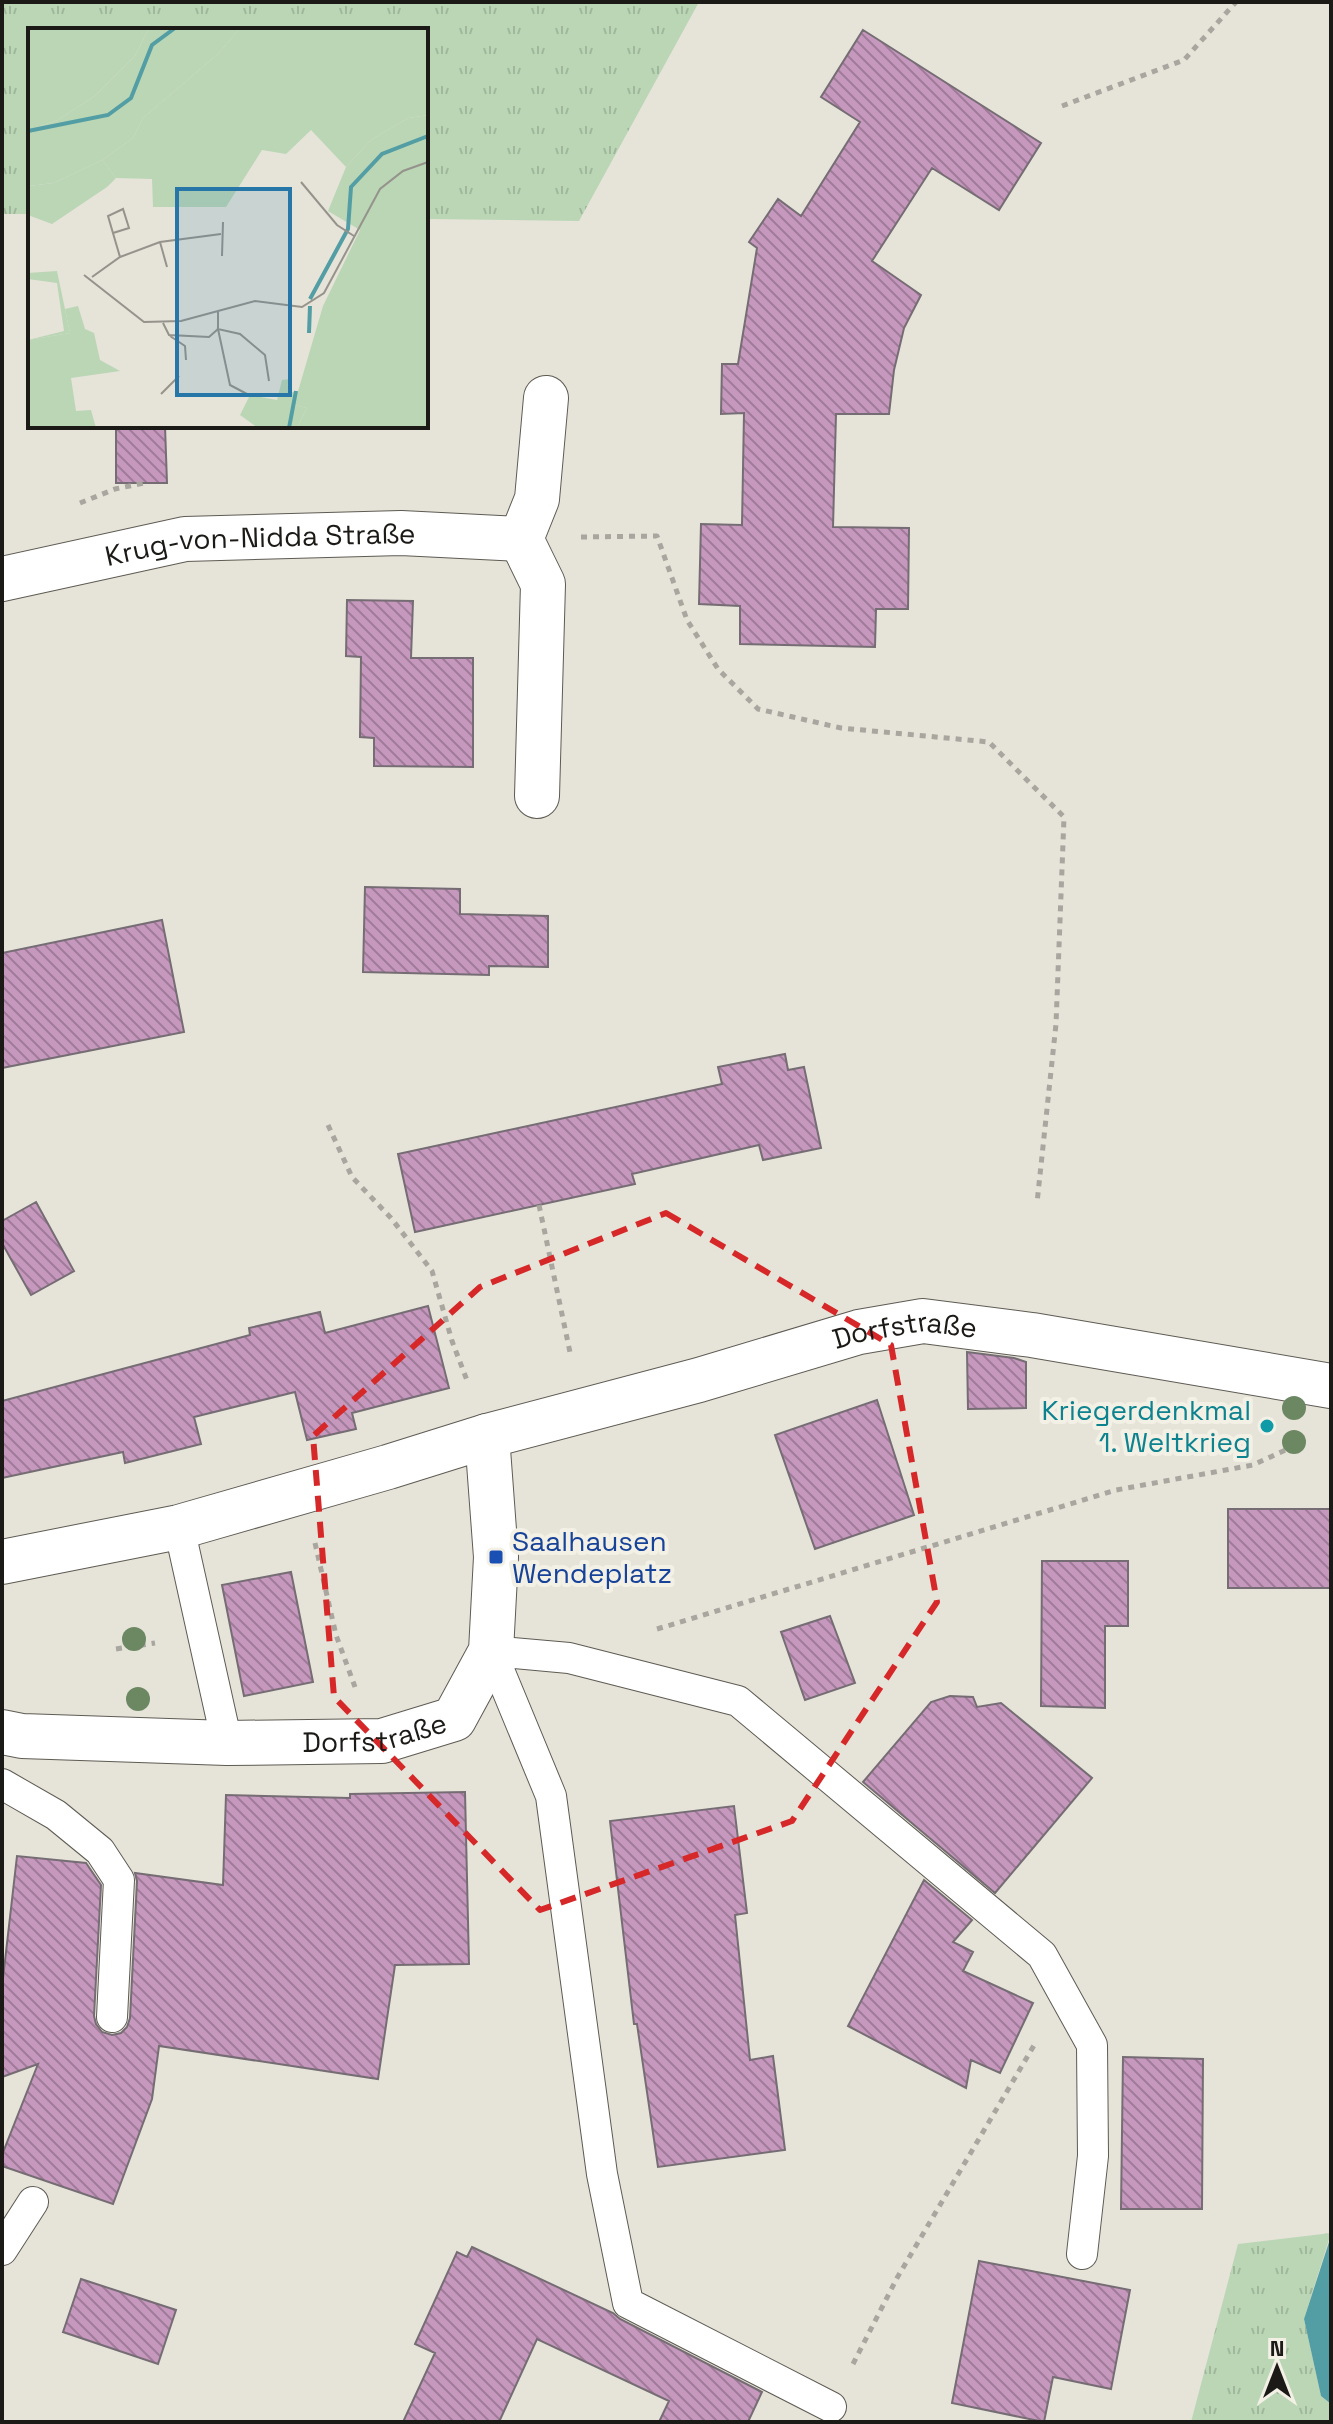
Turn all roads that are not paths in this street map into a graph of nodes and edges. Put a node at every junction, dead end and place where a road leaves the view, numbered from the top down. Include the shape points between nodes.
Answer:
1 (546, 398) dead end
2 (521, 539) junction
3 (2, 579) edge
4 (537, 796) dead end
5 (1331, 1386) edge
6 (487, 1436) junction
7 (179, 1527) junction
8 (2, 1562) edge
9 (491, 1651) junction
10 (2, 1732) edge
11 (227, 1743) junction
12 (2, 1784) edge
13 (112, 2017) dead end
14 (33, 2202) dead end
15 (2, 2250) edge
16 (1082, 2254) dead end
17 (831, 2407) road end

1 - 2 street via 537,499
2 - 3 street, Krug-von-Nidda Straße via 401,533 185,539
2 - 4 street via 543,584
5 - 6 street, Dorfstraße via 923,1321 859,1332
6 - 7 street, Dorfstraße
6 - 9 street, Dorfstraße via 496,1557
7 - 8 street, Dorfstraße
7 - 11 lane
9 - 11 street, Dorfstraße via 454,1719 382,1741
9 - 16 lane via 569,1658 738,1701 1042,1955 1092,2045 1093,2156
9 - 17 lane via 551,1796 602,2174 628,2303
10 - 11 street, Dorfstraße
12 - 13 lane via 56,1815 100,1851 119,1880
14 - 15 lane

